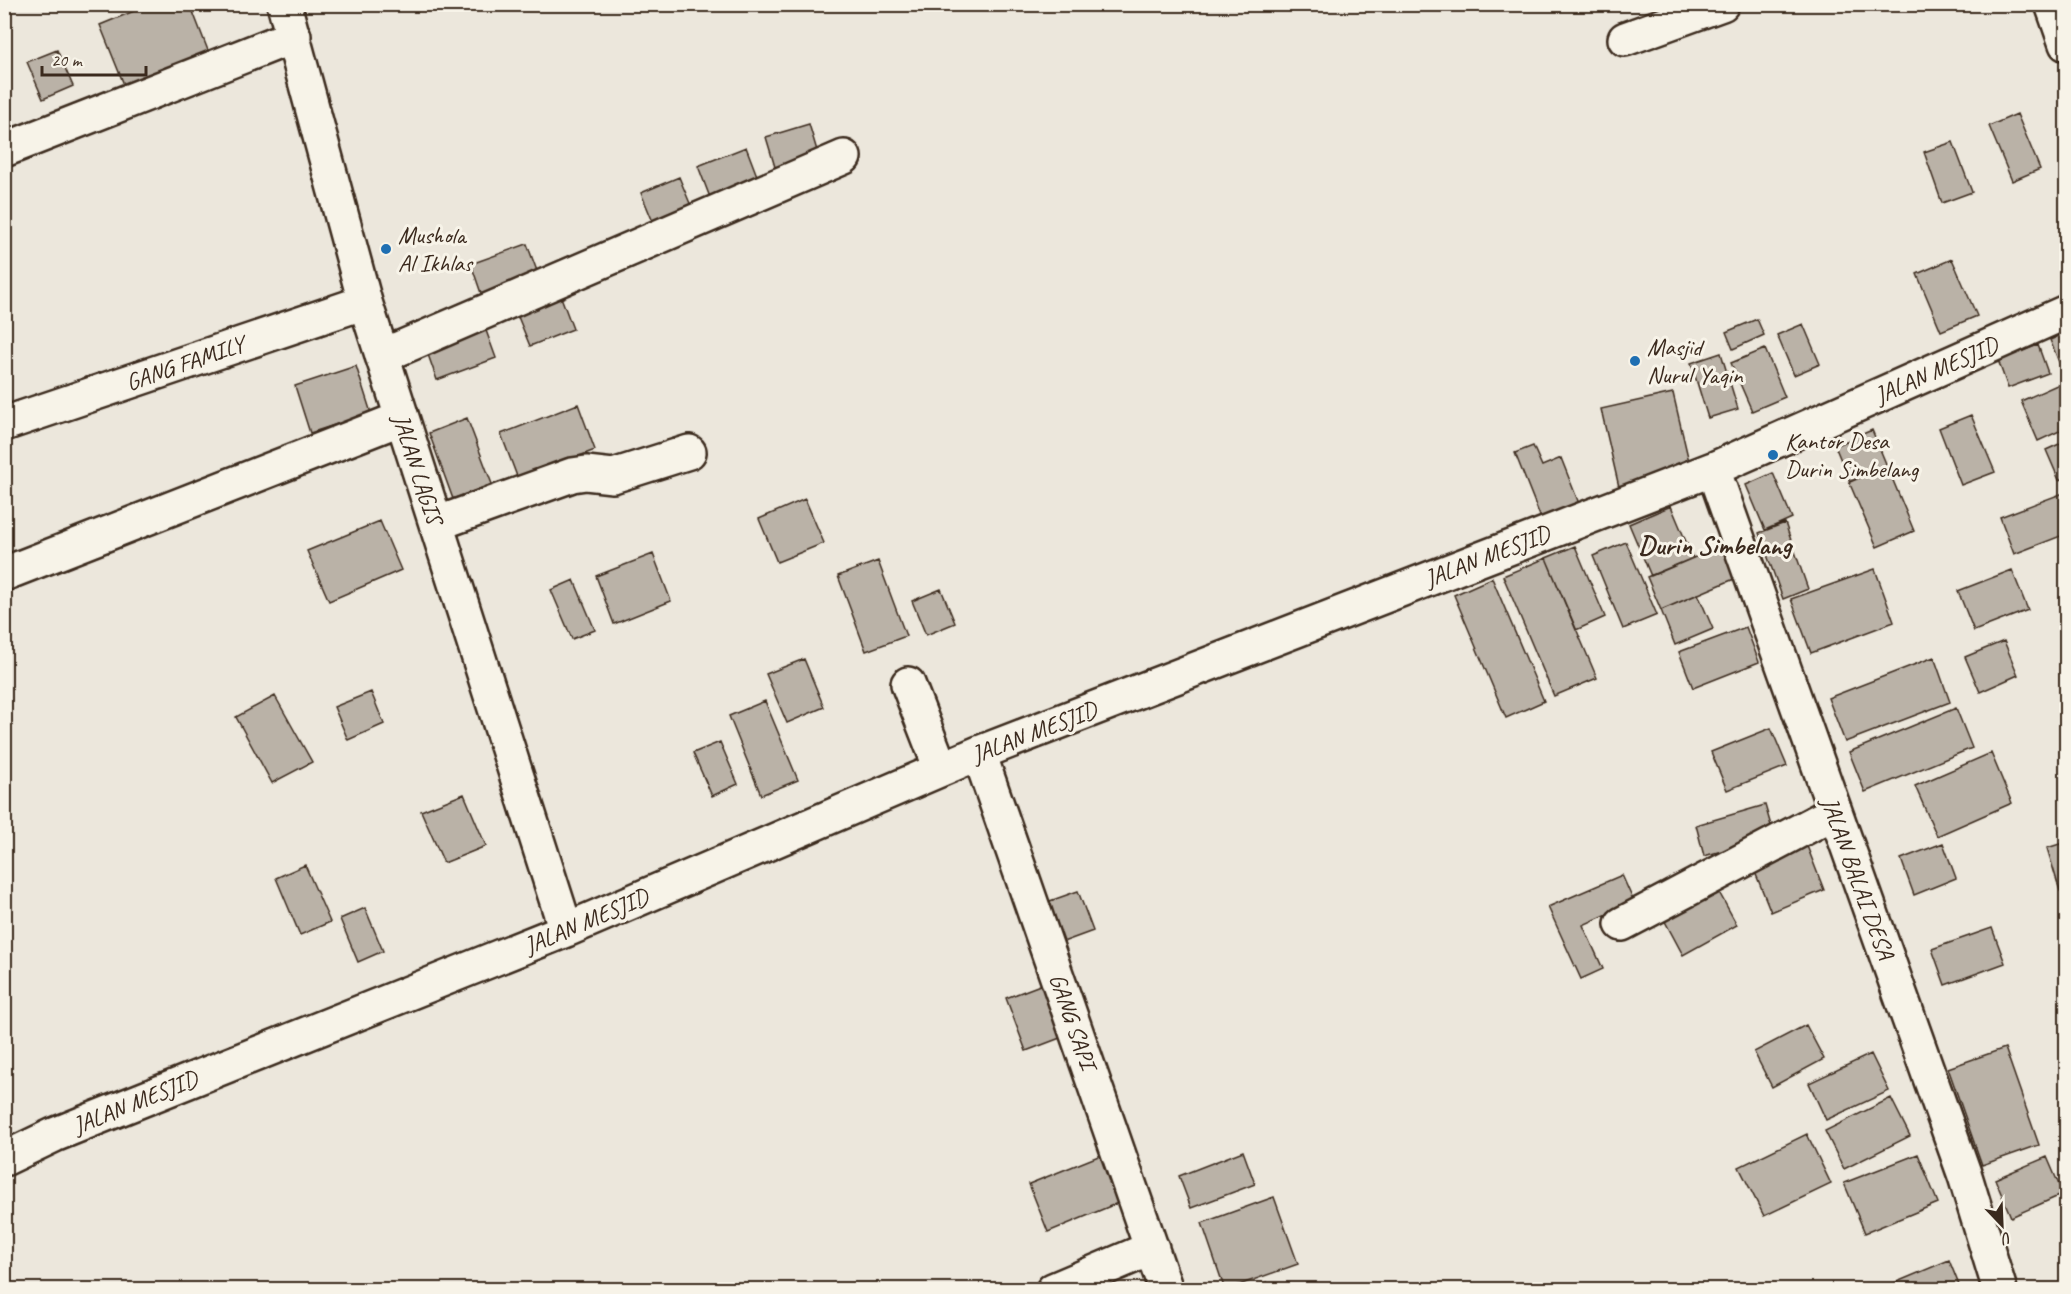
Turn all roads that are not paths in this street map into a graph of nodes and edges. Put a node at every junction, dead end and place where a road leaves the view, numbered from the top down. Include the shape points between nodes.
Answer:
1 (284, 4) edge
2 (1722, 4) edge
3 (2052, 4) edge
4 (294, 36) junction
5 (1625, 39) dead end
6 (2067, 44) edge
7 (4, 150) edge
8 (844, 157) dead end
9 (365, 302) junction
10 (2067, 312) edge
11 (382, 356) junction
12 (402, 418) junction
13 (4, 424) edge
14 (689, 452) dead end
15 (1713, 469) junction
16 (436, 524) junction
17 (4, 574) edge
18 (908, 684) dead end
19 (980, 753) junction
20 (941, 769) junction
21 (1835, 812) junction
22 (1622, 924) dead end
23 (566, 930) junction
24 (4, 1159) edge
25 (1152, 1248) junction
26 (1053, 1290) edge
27 (1166, 1290) edge
28 (2000, 1290) edge

1 - 4 main road, JALAN LAGIS
2 - 5 main road
3 - 6 main road
4 - 7 main road
4 - 9 main road, JALAN LAGIS
8 - 11 main road
9 - 11 main road, JALAN LAGIS
9 - 13 main road, GANG FAMILY
10 - 15 main road, JALAN MESJID
11 - 12 main road, JALAN LAGIS
12 - 16 main road, JALAN LAGIS
12 - 17 main road
14 - 16 main road via 613,476 572,475
15 - 19 main road, JALAN MESJID
15 - 21 main road, JALAN BALAI DESA
16 - 23 main road, JALAN LAGIS
18 - 20 main road
19 - 20 main road, JALAN MESJID
19 - 25 main road, GANG SAPI
20 - 23 main road, JALAN MESJID
21 - 22 main road
21 - 28 main road, JALAN BALAI DESA via 1965,1176
23 - 24 main road, JALAN MESJID via 54,1135
25 - 26 main road
25 - 27 main road, GANG SAPI

